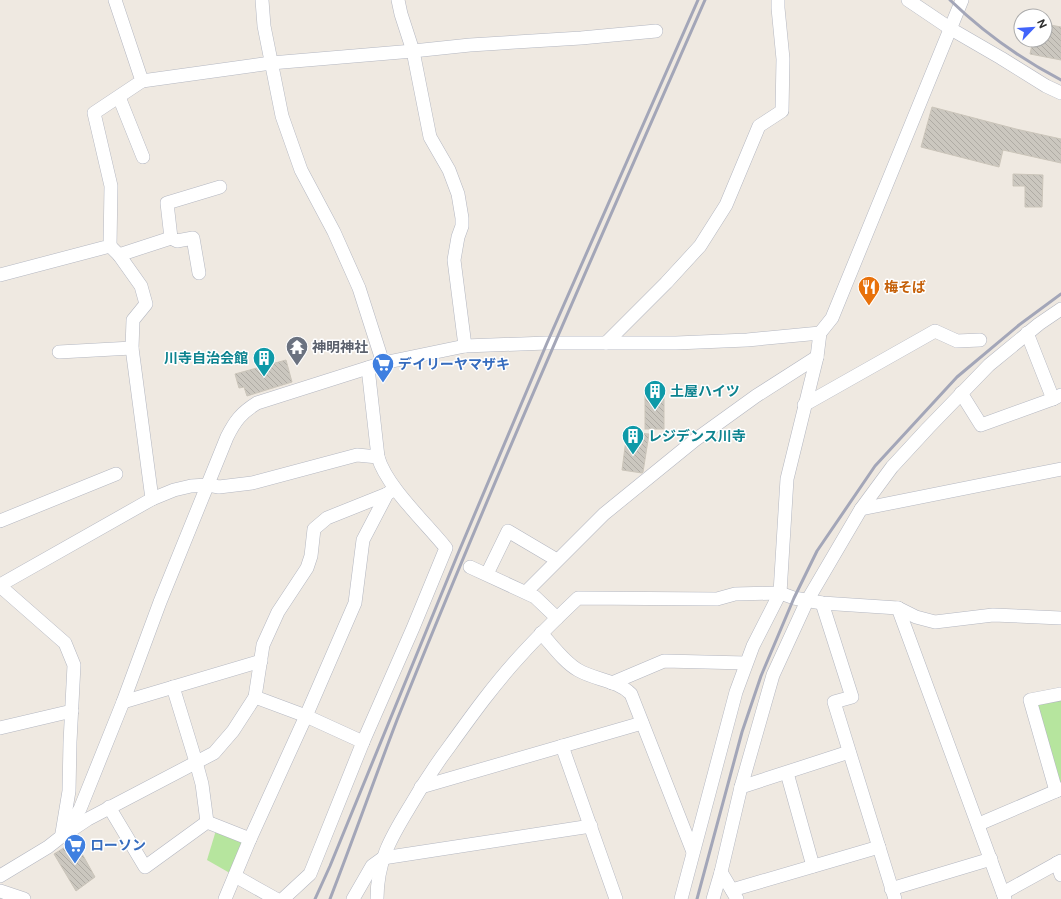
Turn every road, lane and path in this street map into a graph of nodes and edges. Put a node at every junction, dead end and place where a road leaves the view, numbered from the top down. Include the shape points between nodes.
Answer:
1 (115, 0) edge
2 (262, 0) edge
3 (398, 0) edge
4 (778, 0) edge
5 (908, 0) edge
6 (962, 0) edge
7 (951, 30) junction
8 (656, 31) dead end
9 (414, 51) junction
10 (271, 62) junction
11 (142, 81) junction
12 (1061, 93) edge
13 (119, 97) junction
14 (143, 157) dead end
15 (220, 187) dead end
16 (171, 238) junction
17 (114, 250) junction
18 (199, 273) dead end
19 (0, 275) edge
20 (1061, 309) edge
21 (820, 333) junction
22 (1027, 333) junction
23 (980, 340) dead end
24 (606, 343) junction
25 (465, 346) junction
26 (132, 348) junction
27 (59, 352) dead end
28 (817, 357) junction
29 (383, 363) junction
30 (368, 368) junction
31 (961, 393) junction
32 (1057, 397) edge
33 (804, 405) junction
34 (378, 457) junction
35 (1061, 469) edge
36 (116, 474) dead end
37 (208, 485) junction
38 (391, 492) junction
39 (152, 500) junction
40 (862, 509) junction
41 (0, 521) edge
42 (557, 560) junction
43 (470, 567) dead end
44 (487, 574) junction
45 (2, 590) edge
46 (526, 592) junction
47 (780, 593) junction
48 (807, 601) junction
49 (822, 603) junction
50 (898, 608) junction
51 (557, 618) junction
52 (1061, 618) edge
53 (541, 633) junction
54 (261, 661) junction
55 (746, 663) junction
56 (612, 683) junction
57 (173, 687) junction
58 (1061, 694) edge
59 (255, 697) junction
60 (123, 702) junction
61 (72, 711) junction
62 (306, 716) junction
63 (642, 723) junction
64 (0, 728) edge
65 (363, 742) junction
66 (562, 746) junction
67 (849, 752) junction
68 (196, 762) junction
69 (787, 773) junction
70 (421, 787) junction
71 (741, 787) junction
72 (1059, 790) edge
73 (109, 807) junction
74 (207, 822) junction
75 (979, 824) junction
76 (591, 826) junction
77 (62, 836) junction
78 (250, 839) junction
79 (879, 848) junction
80 (693, 852) junction
81 (383, 858) junction
82 (991, 859) junction
83 (813, 866) junction
84 (1060, 866) edge
85 (721, 872) junction
86 (0, 876) edge
87 (235, 876) junction
88 (0, 891) edge
89 (734, 894) edge
90 (893, 894) edge
91 (1004, 896) edge
92 (24, 899) edge
93 (225, 899) edge
94 (276, 899) edge
95 (283, 899) edge
96 (353, 899) edge
97 (377, 899) edge
98 (616, 899) edge
99 (681, 899) edge
100 (713, 899) edge

1 - 11 street
2 - 10 street
3 - 9 street
4 - 24 street via 783,59 782,111 759,126 726,205 700,246
5 - 7 street
6 - 7 street
7 - 12 street
7 - 21 street via 832,318
8 - 9 street
9 - 10 street
9 - 25 street via 430,137 449,170 458,194 462,226 454,260
10 - 11 street
10 - 29 street via 282,116 301,170 334,232 359,288
11 - 13 street
13 - 14 street
13 - 17 street via 94,114 111,186
15 - 16 street via 166,203
16 - 17 street
16 - 18 street via 178,241 193,238
17 - 19 street
17 - 26 street via 141,286 146,304 133,320
20 - 22 street
21 - 24 street via 747,340
21 - 28 street
22 - 31 street
22 - 32 street
23 - 33 street via 957,341 935,331
24 - 25 street
25 - 29 street
26 - 27 street
26 - 39 street
28 - 33 street
28 - 42 street via 756,396 695,440 604,514
29 - 30 street
30 - 34 street
30 - 37 street via 257,403 244,411 233,424
31 - 32 street via 981,425
31 - 40 street via 892,467
33 - 47 street via 787,479
34 - 37 street via 358,455 252,483 219,487
34 - 38 street
35 - 40 street
36 - 41 street
37 - 39 street via 174,490
37 - 60 street via 160,602
38 - 54 street via 327,518 314,529 312,556 278,612 264,645
38 - 62 street via 363,540 355,603
38 - 65 street via 446,548
39 - 45 street
40 - 48 street
42 - 44 street via 508,531
42 - 46 street
43 - 44 street
44 - 46 street
45 - 61 street via 65,644 74,665
46 - 51 street
47 - 48 street
47 - 51 street via 735,594 717,599 578,598
47 - 55 street
48 - 49 street
48 - 71 street via 773,675
49 - 50 street
49 - 67 street via 852,697 834,702
50 - 52 street via 916,617 935,622 993,615
50 - 75 street
51 - 53 street
53 - 56 street via 578,670
53 - 70 street via 485,698
54 - 57 street
54 - 59 street
55 - 56 street via 664,661
55 - 80 street
56 - 63 street via 624,687 631,694
57 - 60 street
57 - 68 street
58 - 72 street via 1030,700
59 - 62 street
59 - 68 street via 233,731 214,753
60 - 77 street via 80,809
61 - 64 street
61 - 77 street via 69,791
62 - 65 street
62 - 78 street
63 - 66 street
63 - 80 street
65 - 95 street via 310,874
66 - 70 street
66 - 76 street
67 - 69 street
67 - 79 street
68 - 73 street
68 - 74 street
69 - 71 street
69 - 83 street
70 - 81 street via 390,840
71 - 85 street
72 - 75 street
73 - 74 street via 145,867
73 - 77 street
74 - 78 street
75 - 82 street
76 - 81 street
76 - 98 street
77 - 86 street
78 - 87 street
79 - 83 street
79 - 90 street
80 - 99 street
81 - 96 street via 372,866
81 - 97 street via 377,884
82 - 90 street
82 - 91 street
83 - 89 street
84 - 91 street
85 - 89 street
85 - 100 street
87 - 93 street
87 - 94 street
88 - 92 street

